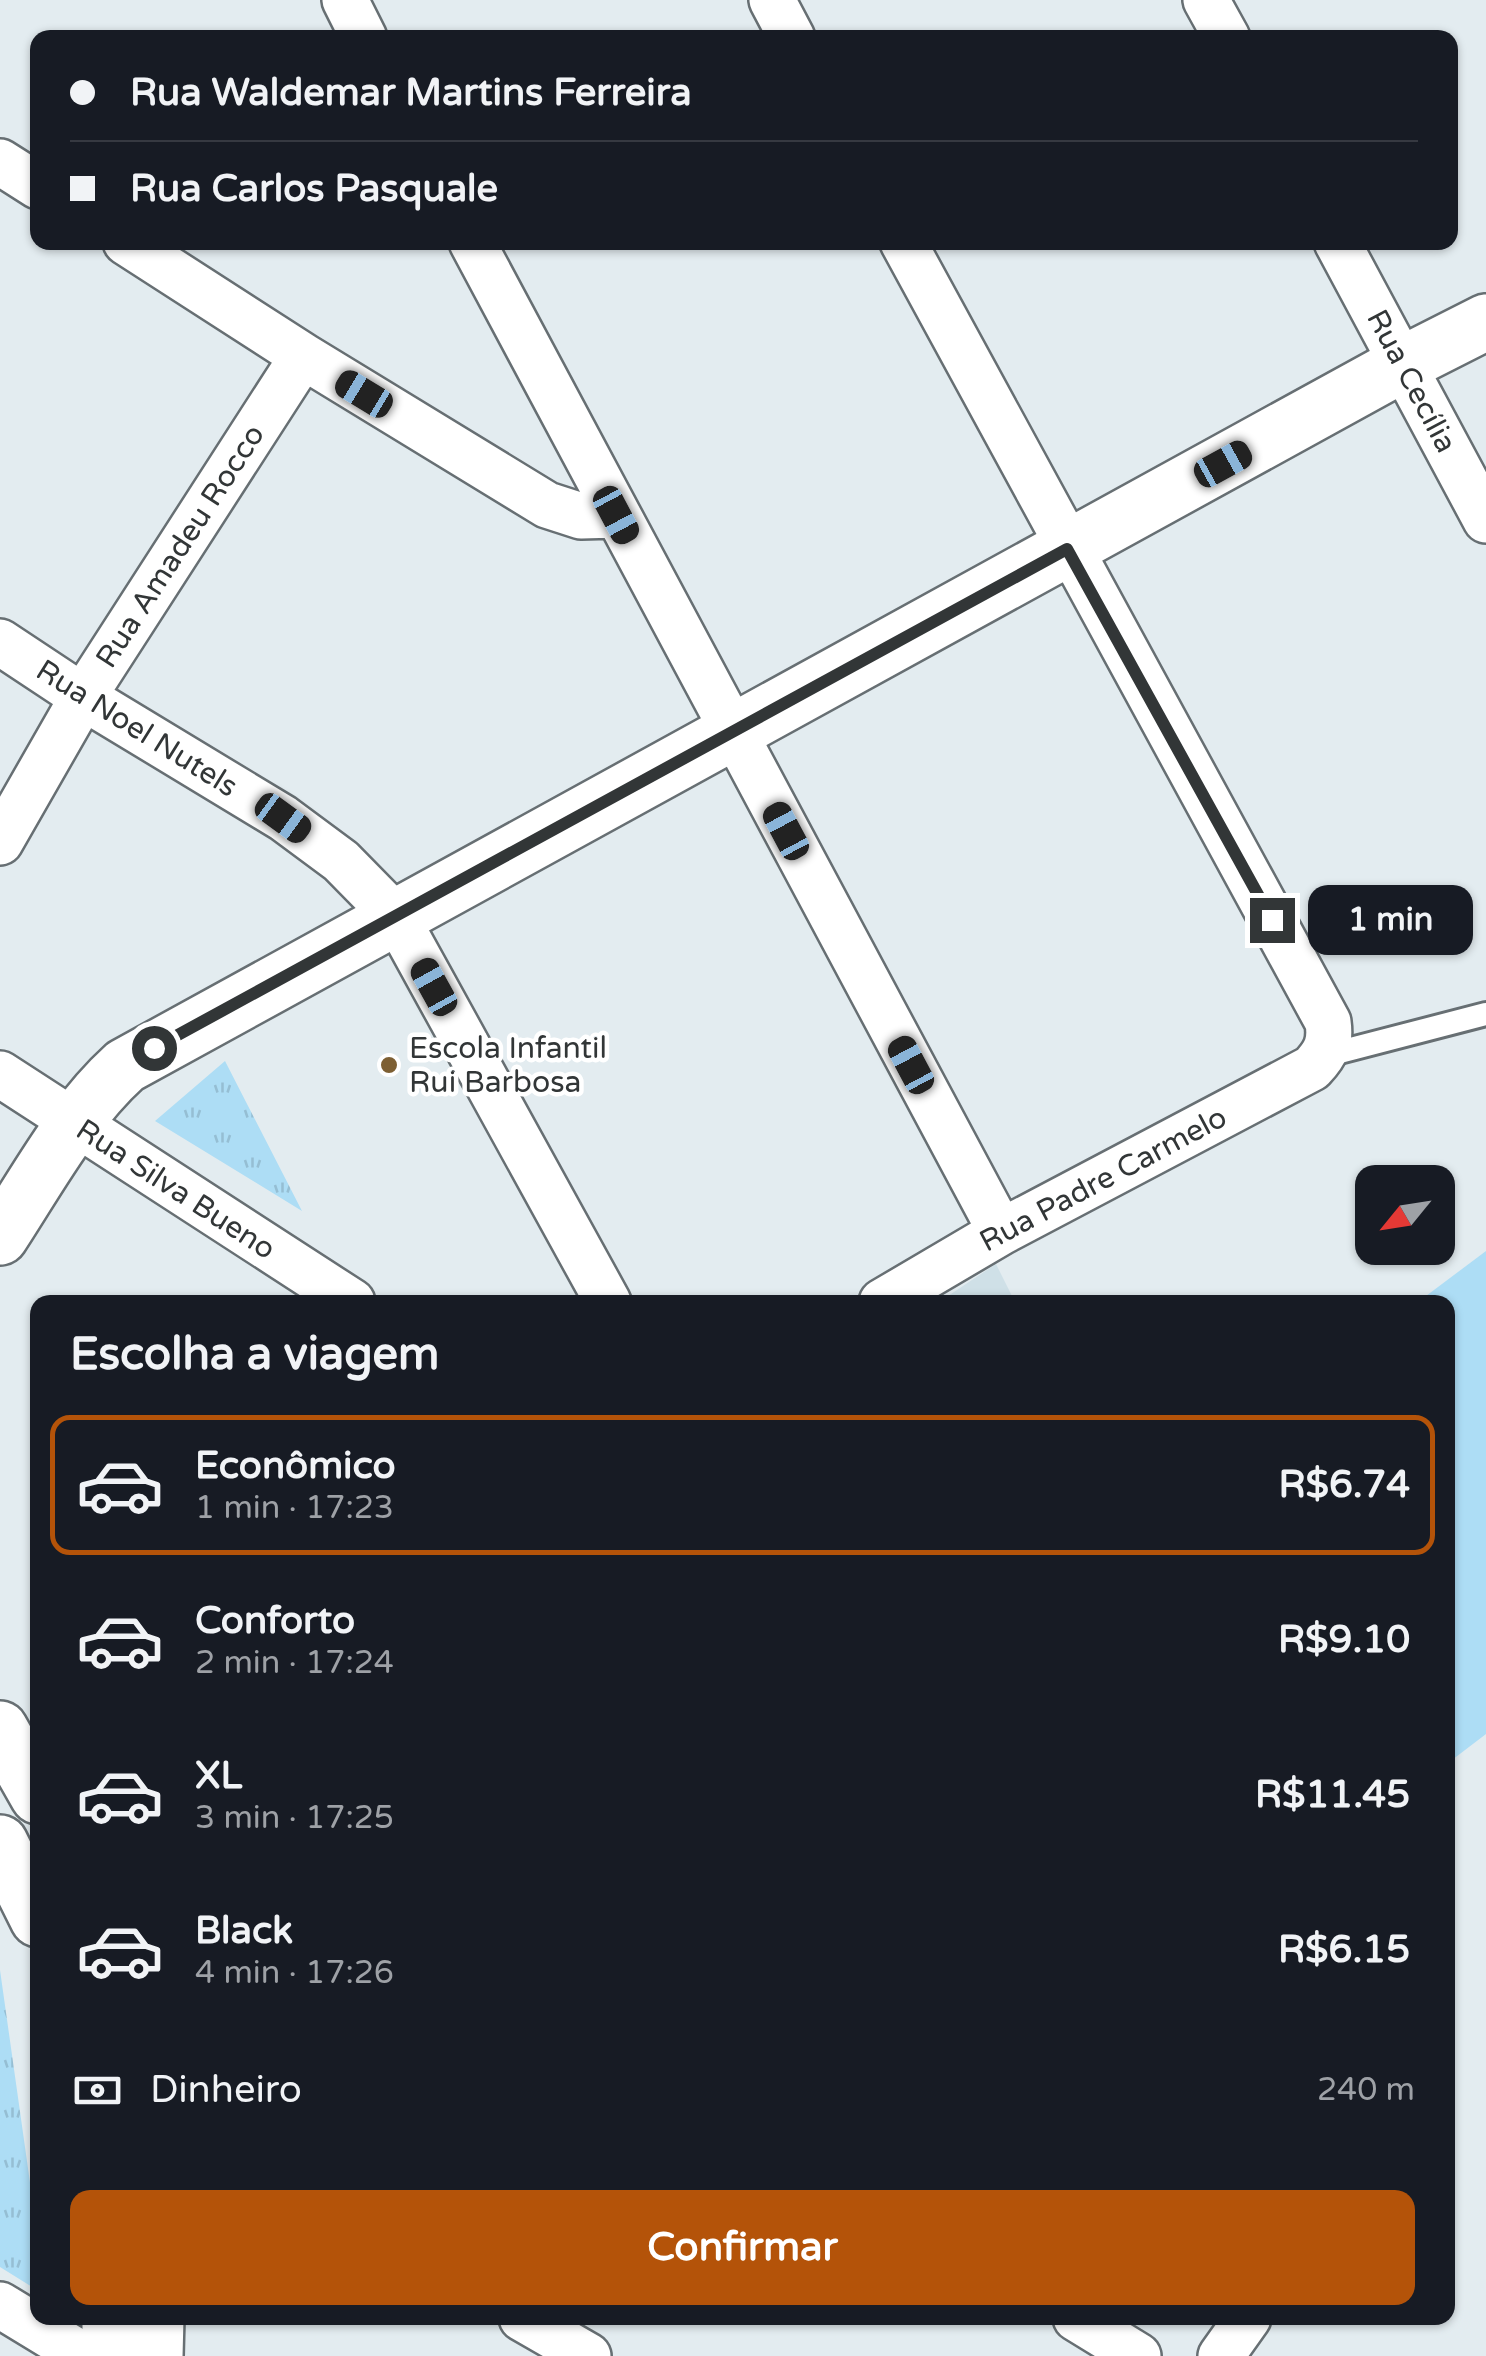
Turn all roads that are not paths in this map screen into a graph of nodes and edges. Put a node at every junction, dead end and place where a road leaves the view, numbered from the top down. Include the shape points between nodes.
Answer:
1 (345, 0) edge
2 (772, 0) edge
3 (1206, 0) edge
4 (360, 30) edge
5 (788, 30) edge
6 (1223, 30) edge
7 (0, 162) edge
8 (30, 181) edge
9 (138, 250) edge
10 (476, 250) edge
11 (906, 250) edge
12 (1341, 250) edge
13 (1486, 322) edge
14 (303, 356) junction
15 (1403, 364) junction
16 (616, 515) junction
17 (1486, 520) edge
18 (1067, 549) junction
19 (0, 642) edge
20 (83, 697) junction
21 (732, 731) junction
22 (0, 842) edge
23 (396, 917) junction
24 (1486, 1014) edge
25 (1324, 1056) junction
26 (0, 1074) edge
27 (74, 1123) junction
28 (1001, 1232) junction
29 (0, 1238) edge
30 (341, 1295) edge
31 (604, 1295) edge
32 (894, 1295) edge
33 (0, 1730) edge
34 (30, 1782) edge
35 (0, 1844) edge
36 (30, 1903) edge
37 (0, 2305) edge
38 (30, 2323) edge
39 (33, 2325) edge
40 (110, 2325) edge
41 (156, 2325) edge
42 (534, 2325) edge
43 (1087, 2325) edge
44 (1243, 2325) edge
45 (84, 2356) edge
46 (110, 2356) edge
47 (155, 2356) edge
48 (588, 2356) edge
49 (1138, 2356) edge
50 (1221, 2356) edge

1 - 4 street
2 - 5 street
3 - 6 street
7 - 8 street
9 - 14 street
10 - 16 street
11 - 18 street
12 - 15 street, Rua Cecília
13 - 15 street
14 - 16 street via 546,505 581,516
14 - 20 street, Rua Amadeu Rocco
15 - 17 street, Rua Cecília
15 - 18 street
16 - 21 street
18 - 21 street
18 - 25 street via 1328,1022
19 - 20 street, Rua Noel Nutels
20 - 22 street, Rua Amadeu Rocco
20 - 23 street, Rua Noel Nutels via 283,818 342,861
21 - 23 street
21 - 28 street
23 - 27 street via 125,1066
23 - 31 street, Rua Noel Nutels
24 - 25 lane
25 - 28 street, Rua Padre Carmelo
26 - 27 street, Rua Silva Bueno
27 - 29 street
27 - 30 street, Rua Silva Bueno
28 - 32 street, Rua Padre Carmelo
33 - 34 street
35 - 36 street
37 - 38 street
39 - 45 street
40 - 46 street
41 - 47 street
42 - 48 street
43 - 49 street
44 - 50 street

